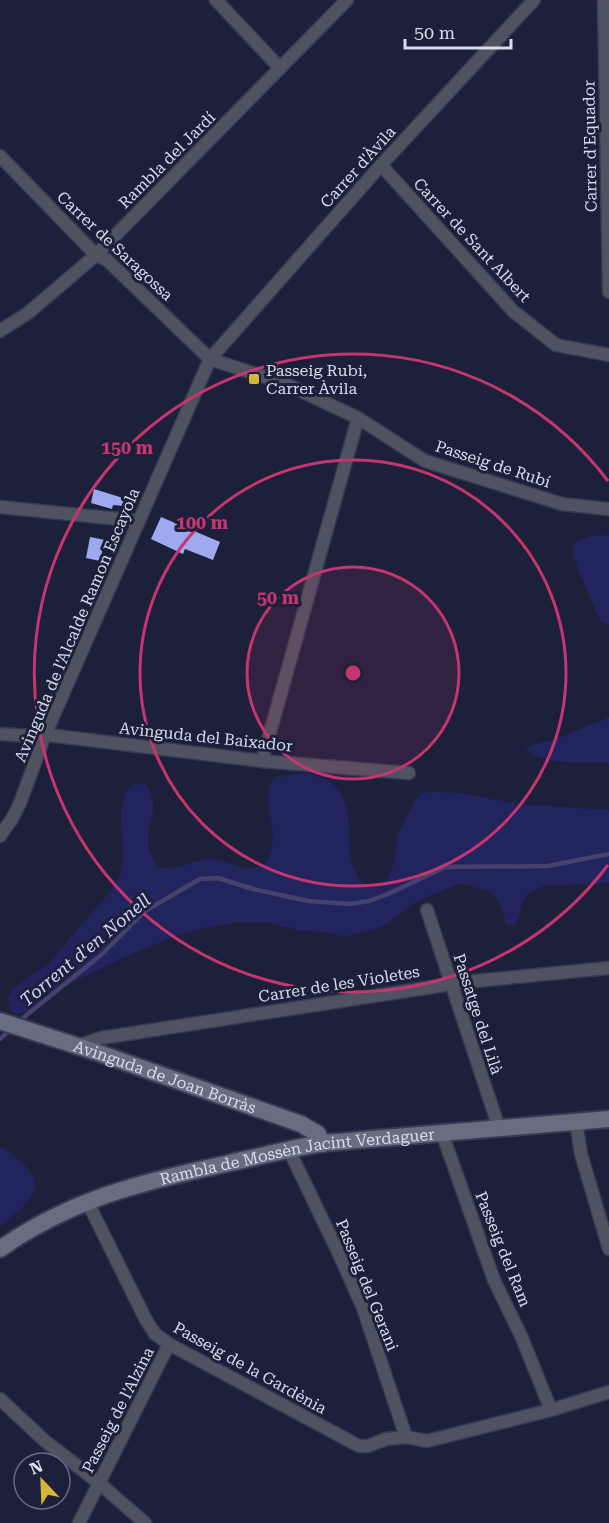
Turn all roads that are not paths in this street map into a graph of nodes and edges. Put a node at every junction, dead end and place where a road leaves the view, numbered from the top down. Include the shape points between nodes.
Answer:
1 (216, 0) edge
2 (347, 0) edge
3 (534, 0) edge
4 (604, 0) edge
5 (280, 68) junction
6 (607, 71) edge
7 (0, 156) edge
8 (381, 165) junction
9 (608, 239) edge
10 (96, 255) junction
11 (609, 292) edge
12 (0, 331) edge
13 (609, 355) edge
14 (210, 359) junction
15 (358, 418) junction
16 (0, 507) edge
17 (609, 509) edge
18 (139, 521) junction
19 (0, 734) edge
20 (45, 735) junction
21 (262, 761) junction
22 (409, 773) dead end
23 (0, 836) edge
24 (427, 910) dead end
25 (609, 968) edge
26 (450, 984) junction
27 (0, 1022) edge
28 (76, 1046) junction
29 (609, 1119) edge
30 (576, 1122) junction
31 (499, 1128) junction
32 (442, 1132) junction
33 (322, 1144) junction
34 (289, 1150) junction
35 (87, 1201) junction
36 (0, 1249) edge
37 (609, 1249) edge
38 (170, 1344) junction
39 (609, 1392) edge
40 (0, 1399) edge
41 (551, 1410) junction
42 (406, 1437) junction
43 (99, 1483) junction
44 (79, 1523) edge
45 (145, 1523) edge

1 - 5 street
2 - 5 street, Rambla del Jardí
3 - 8 street, Carrer d'Àvila
4 - 6 street, Carrer d'Equador
5 - 10 street, Rambla del Jardí
6 - 9 street, Carrer d'Equador
7 - 10 street, Carrer de Saragossa
8 - 13 street, Carrer de Sant Albert via 513,311 556,345
8 - 14 street, Carrer d'Àvila
9 - 11 street, Carrer d'Equador
10 - 12 street, Rambla del Jardí via 28,313
10 - 14 street, Carrer de Saragossa via 107,260
14 - 15 street, Passeig de Rubí via 286,384
14 - 18 street, Avinguda de l'Alcalde Ramon Escayola
15 - 17 street, Passeig de Rubí via 425,461 562,504
15 - 21 street
16 - 18 street
18 - 20 street, Avinguda de l'Alcalde Ramon Escayola
19 - 20 street, Avinguda del Baixador
20 - 21 street, Avinguda del Baixador
20 - 23 street, Avinguda de l'Alcalde Ramon Escayola via 20,803
21 - 22 street, Avinguda del Baixador
24 - 26 street, Passatge del Lilà
25 - 26 street, Carrer de les Violetes
26 - 28 street, Carrer de les Violetes via 101,1038
26 - 31 street, Passatge del Lilà
27 - 28 street, Avinguda de Joan Borràs
28 - 33 street, Avinguda de Joan Borràs via 301,1124 318,1134
29 - 30 street, Rambla de Mossèn Jacint Verdaguer
30 - 31 street, Rambla de Mossèn Jacint Verdaguer
30 - 37 street
31 - 32 street, Rambla de Mossèn Jacint Verdaguer
32 - 33 street, Rambla de Mossèn Jacint Verdaguer
32 - 41 street, Passeig del Ram via 494,1280
33 - 34 street, Rambla de Mossèn Jacint Verdaguer
34 - 35 street, Rambla de Mossèn Jacint Verdaguer via 170,1176
34 - 42 street, Passeig del Gerani via 363,1308
35 - 36 street, Rambla de Mossèn Jacint Verdaguer via 24,1232
35 - 38 street, Passeig de la Gardènia via 146,1320 155,1334
38 - 42 street, Passeig de la Gardènia via 359,1446
38 - 43 street, Passeig de l'Alzina
39 - 41 street
40 - 43 street via 45,1442
41 - 42 street via 427,1442
43 - 44 street, Passeig de l'Alzina
43 - 45 street

